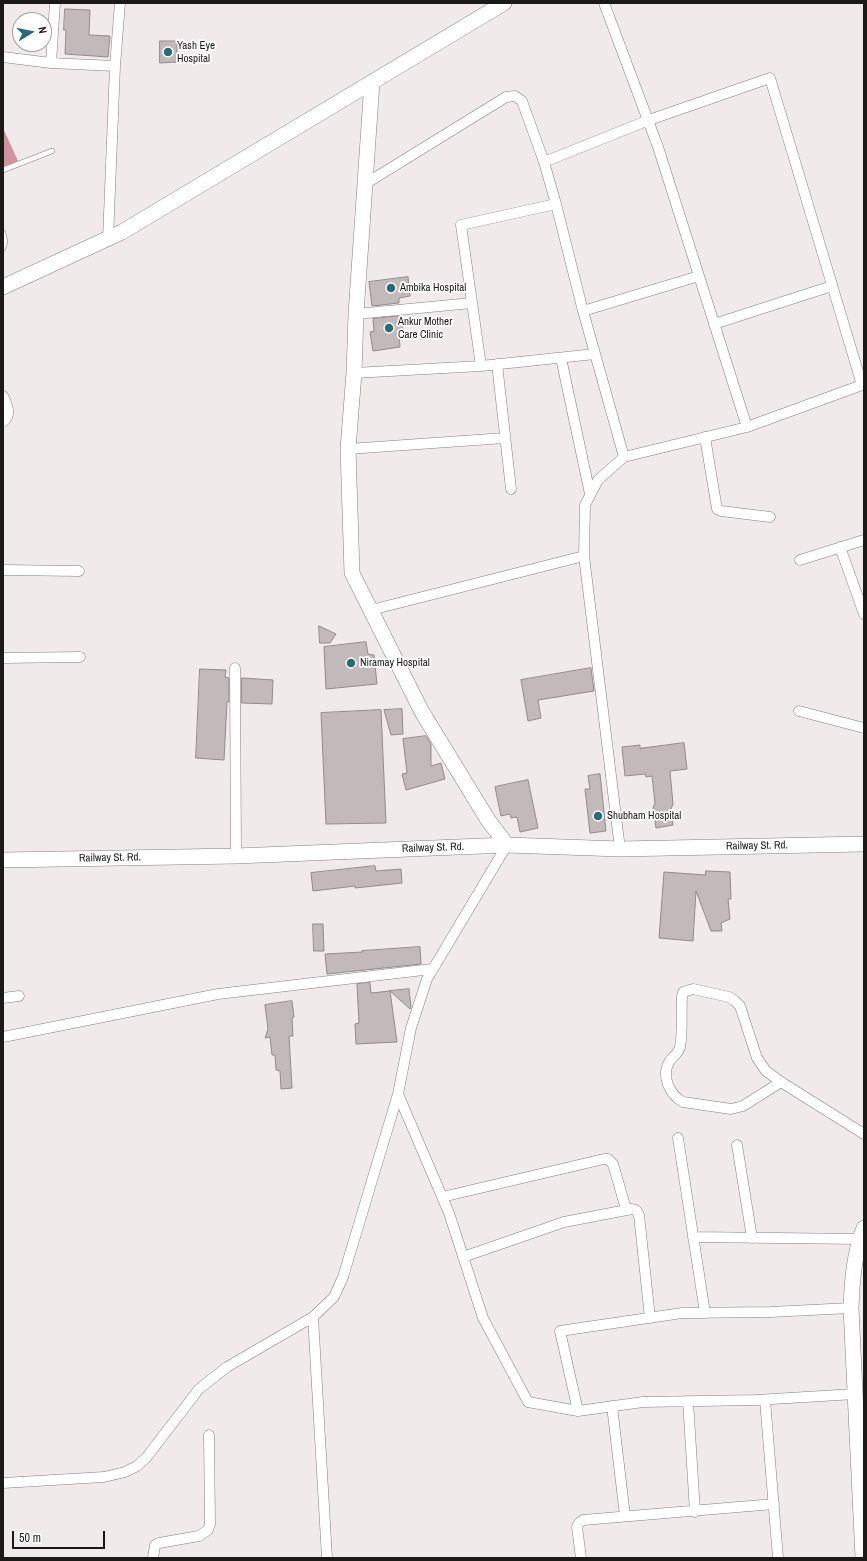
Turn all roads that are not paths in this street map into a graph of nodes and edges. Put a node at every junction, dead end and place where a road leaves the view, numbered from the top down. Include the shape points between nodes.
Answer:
1 (55, 3) edge
2 (120, 3) edge
3 (504, 3) edge
4 (604, 3) edge
5 (3, 57) edge
6 (51, 63) junction
7 (115, 66) junction
8 (372, 82) junction
9 (648, 120) junction
10 (52, 151) dead end
11 (544, 162) junction
12 (3, 170) edge
13 (365, 184) junction
14 (556, 204) junction
15 (3, 233) edge
16 (108, 239) junction
17 (3, 248) edge
18 (699, 276) junction
19 (832, 286) junction
20 (3, 287) edge
21 (472, 303) junction
22 (583, 311) junction
23 (356, 314) junction
24 (714, 324) junction
25 (595, 354) junction
26 (561, 358) junction
27 (497, 364) junction
28 (481, 366) junction
29 (354, 373) junction
30 (3, 396) edge
31 (3, 422) edge
32 (747, 427) junction
33 (705, 437) junction
34 (505, 438) junction
35 (348, 449) junction
36 (624, 457) junction
37 (511, 489) dead end
38 (590, 494) junction
39 (770, 517) dead end
40 (864, 540) edge
41 (840, 548) junction
42 (584, 556) junction
43 (800, 560) dead end
44 (3, 570) edge
45 (79, 571) dead end
46 (371, 610) junction
47 (864, 614) edge
48 (80, 657) dead end
49 (3, 658) edge
50 (235, 668) dead end
51 (799, 711) dead end
52 (864, 728) edge
53 (864, 844) edge
54 (507, 845) junction
55 (620, 849) junction
56 (236, 856) junction
57 (3, 860) edge
58 (432, 969) junction
59 (19, 996) dead end
60 (3, 998) edge
61 (3, 1036) edge
62 (781, 1082) junction
63 (398, 1094) junction
64 (864, 1134) edge
65 (678, 1138) dead end
66 (737, 1145) dead end
67 (442, 1197) junction
68 (626, 1209) junction
69 (862, 1234) edge
70 (693, 1237) junction
71 (752, 1238) junction
72 (463, 1257) junction
73 (851, 1308) junction
74 (705, 1313) junction
75 (313, 1317) junction
76 (650, 1318) junction
77 (855, 1394) junction
78 (765, 1400) junction
79 (688, 1401) junction
80 (612, 1406) junction
81 (578, 1411) junction
82 (209, 1435) dead end
83 (3, 1484) edge
84 (774, 1504) junction
85 (695, 1512) junction
86 (625, 1516) junction
87 (153, 1558) edge
88 (327, 1558) edge
89 (581, 1558) edge
90 (778, 1558) edge
91 (863, 1558) edge

1 - 6 street
2 - 7 street
3 - 8 street
4 - 9 street
5 - 6 street
6 - 7 street
7 - 16 street
8 - 13 street
8 - 16 street
9 - 11 street
9 - 18 street
9 - 19 street via 770,78
10 - 12 lane
11 - 13 street via 522,101 510,96
11 - 14 street
13 - 23 street
14 - 21 street via 461,225
14 - 22 street
15 - 17 lane
16 - 20 street
18 - 22 street
18 - 24 street
19 - 24 street
19 - 32 street via 862,385
21 - 23 street
21 - 28 street
22 - 25 street
23 - 29 street
24 - 32 street
25 - 26 street
25 - 36 street
26 - 27 street
26 - 38 street
27 - 28 street
27 - 34 street
28 - 29 street
29 - 35 street
30 - 31 street via 8,411 7,419
32 - 33 street
33 - 36 street
33 - 39 street via 717,509
34 - 35 street
34 - 37 street
35 - 46 street via 352,573
36 - 38 street via 598,480
38 - 42 street via 585,504
40 - 41 street
41 - 43 street
41 - 47 street
42 - 46 street
42 - 55 street
44 - 45 street
46 - 54 street via 422,712 488,820
48 - 49 street
50 - 56 street
51 - 52 street
53 - 55 street, Railway St. Rd.
54 - 55 street, Railway St. Rd.
54 - 56 street, Railway St. Rd.
54 - 58 street
56 - 57 street, Railway St. Rd.
58 - 61 street via 218,994
58 - 63 street via 412,1028
59 - 60 street
62 - 62 street via 761,1065 757,1058 740,1006 735,1001 729,997 693,989 683,992 680,1048 666,1069 666,1079 677,1099 731,1109 743,1106
62 - 64 street
63 - 67 street
63 - 75 street via 340,1287 334,1297
65 - 70 street
66 - 71 street
67 - 68 street via 608,1159 613,1164
67 - 72 street
68 - 72 street via 564,1222
68 - 76 street via 636,1210 639,1215
69 - 71 street
69 - 73 street via 852,1284
70 - 71 street
70 - 74 street
72 - 81 street via 483,1318 528,1402
73 - 74 street
73 - 77 street
74 - 76 street via 682,1313
75 - 83 street via 227,1367 206,1383 137,1466 104,1477
75 - 88 street
76 - 81 street via 560,1331
77 - 78 street
77 - 91 street
78 - 79 street
78 - 84 street
79 - 80 street
79 - 85 street
80 - 81 street
80 - 86 street
82 - 87 street via 208,1530 199,1536 158,1542
84 - 85 street
84 - 90 street
85 - 86 street
86 - 89 street via 587,1519 579,1523 577,1527

